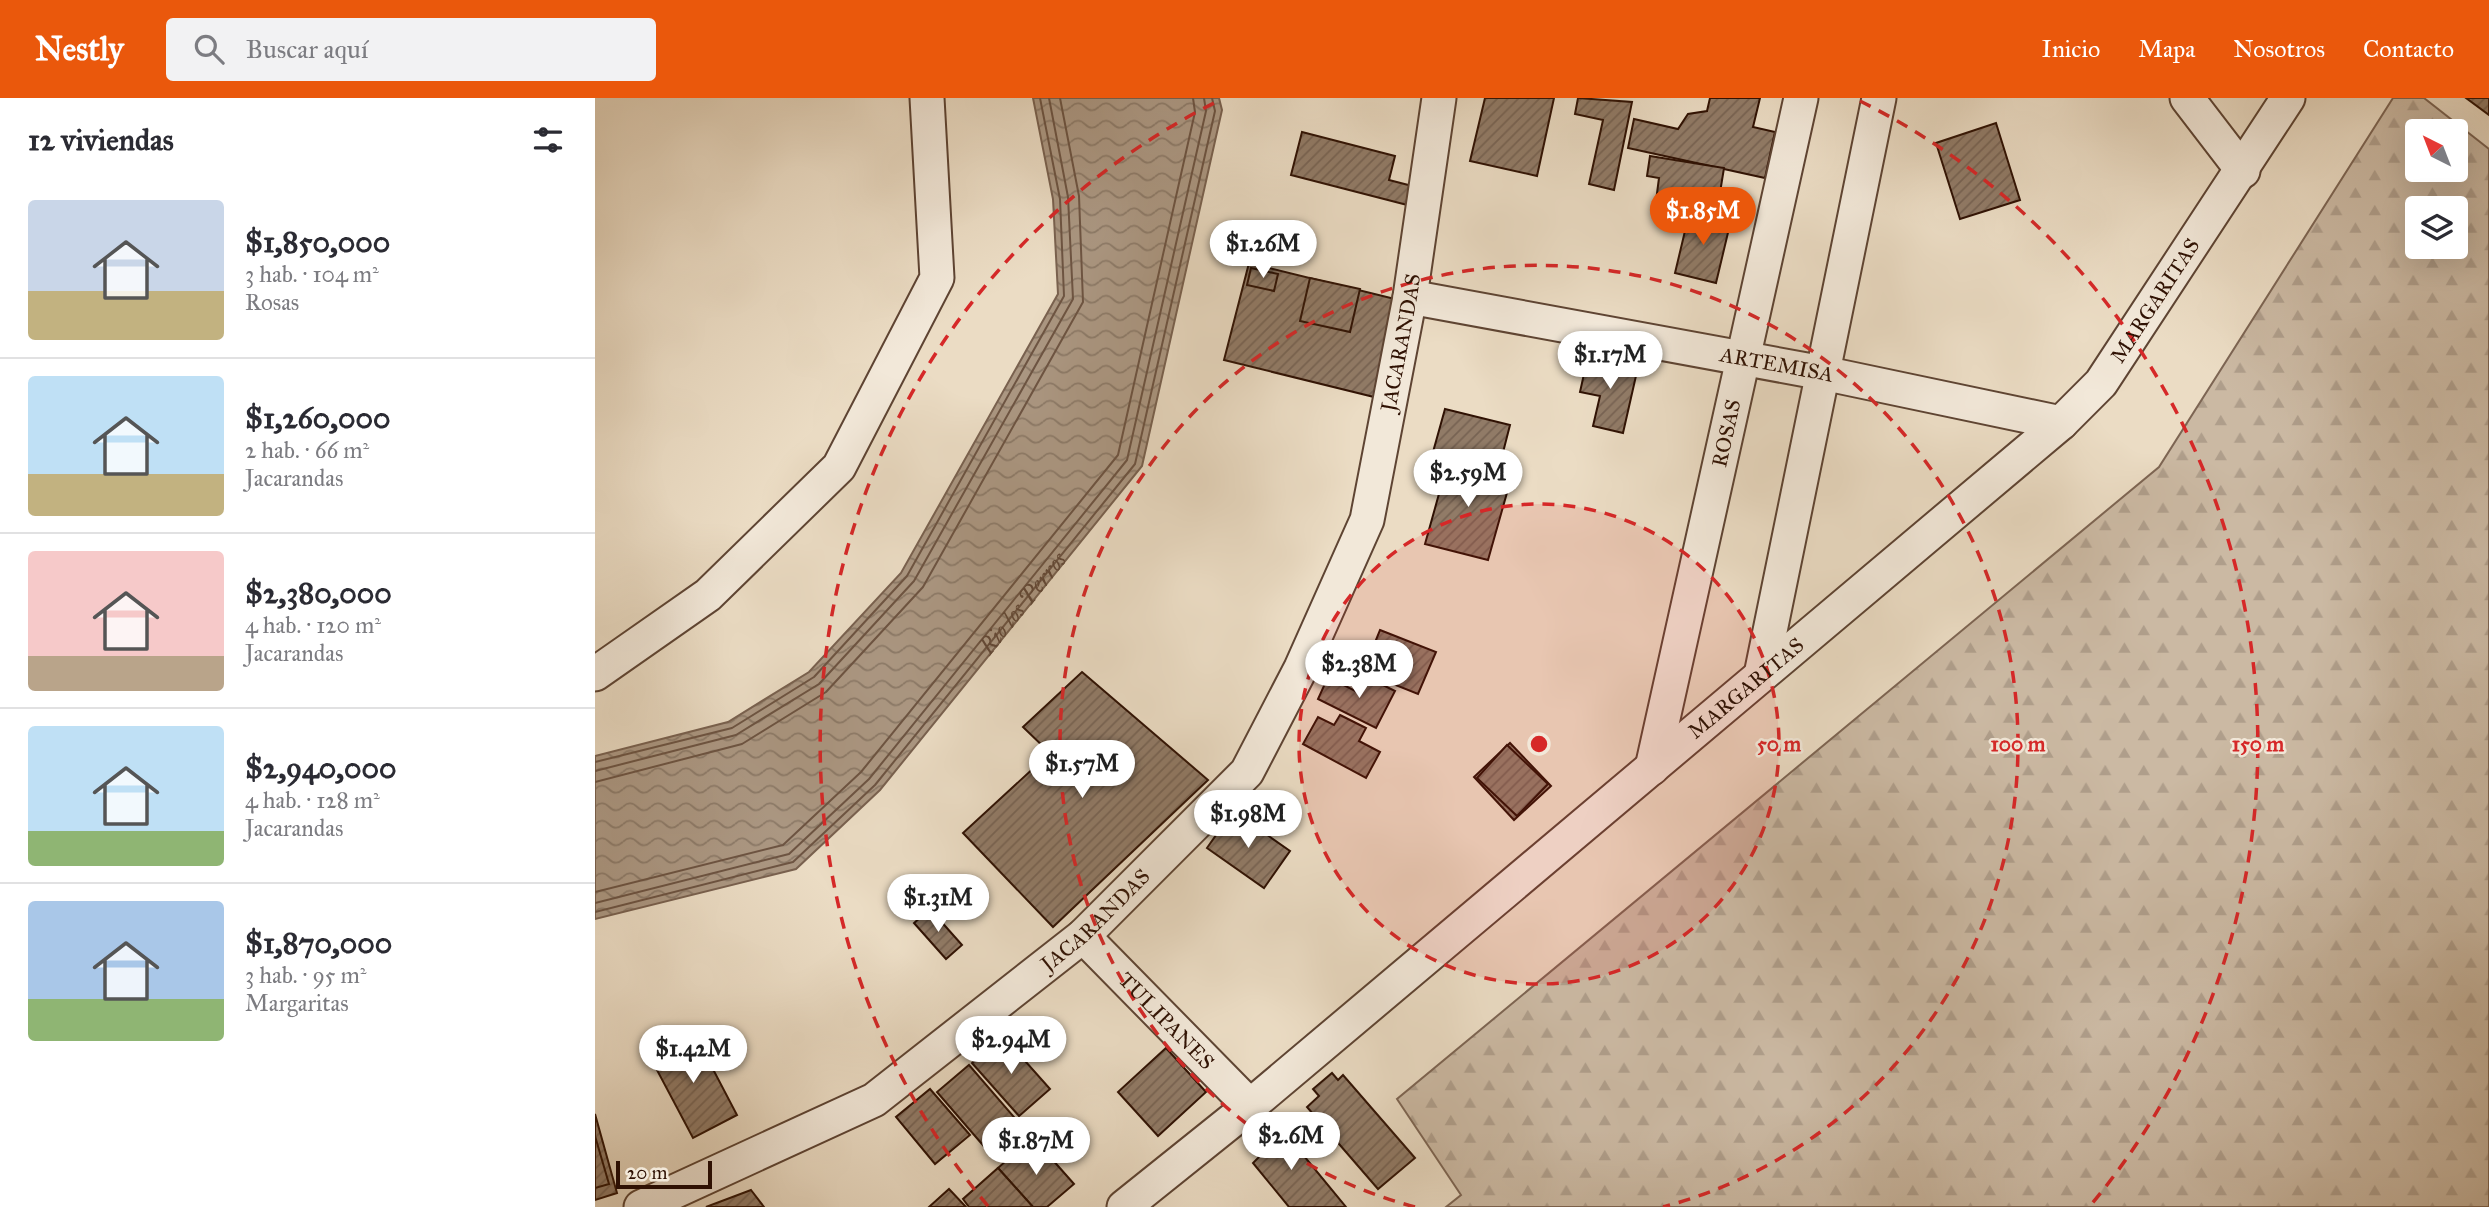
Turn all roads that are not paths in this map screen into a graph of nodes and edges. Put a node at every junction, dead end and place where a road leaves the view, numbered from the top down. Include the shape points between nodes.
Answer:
1 (927, 98) edge
2 (1439, 98) edge
3 (1801, 98) edge
4 (1879, 98) edge
5 (2187, 98) edge
6 (2288, 98) edge
7 (2243, 171) junction
8 (1410, 297) junction
9 (1743, 360) junction
10 (1823, 373) junction
11 (2061, 423) junction
12 (595, 674) edge
13 (1761, 675) junction
14 (1652, 768) junction
15 (1083, 936) junction
16 (1250, 1106) junction
17 (657, 1204) edge
18 (1124, 1207) edge

1 - 12 street via 937,278 839,467 708,595
2 - 8 street, JACARANDAS
3 - 9 street, ROSAS
4 - 10 street
5 - 7 street
6 - 7 street, MARGARITAS
7 - 11 street, MARGARITAS via 2101,383
8 - 9 street, ARTEMISA
8 - 15 street, JACARANDAS via 1367,520 1301,668 1247,772
9 - 10 street, ARTEMISA
9 - 14 street, ROSAS
10 - 11 street, ARTEMISA
10 - 13 street
11 - 13 street, MARGARITAS
13 - 14 street, MARGARITAS
14 - 16 street, MARGARITAS
15 - 16 street, TULIPANES
15 - 17 street, JACARANDAS via 873,1100
16 - 18 street, MARGARITAS

